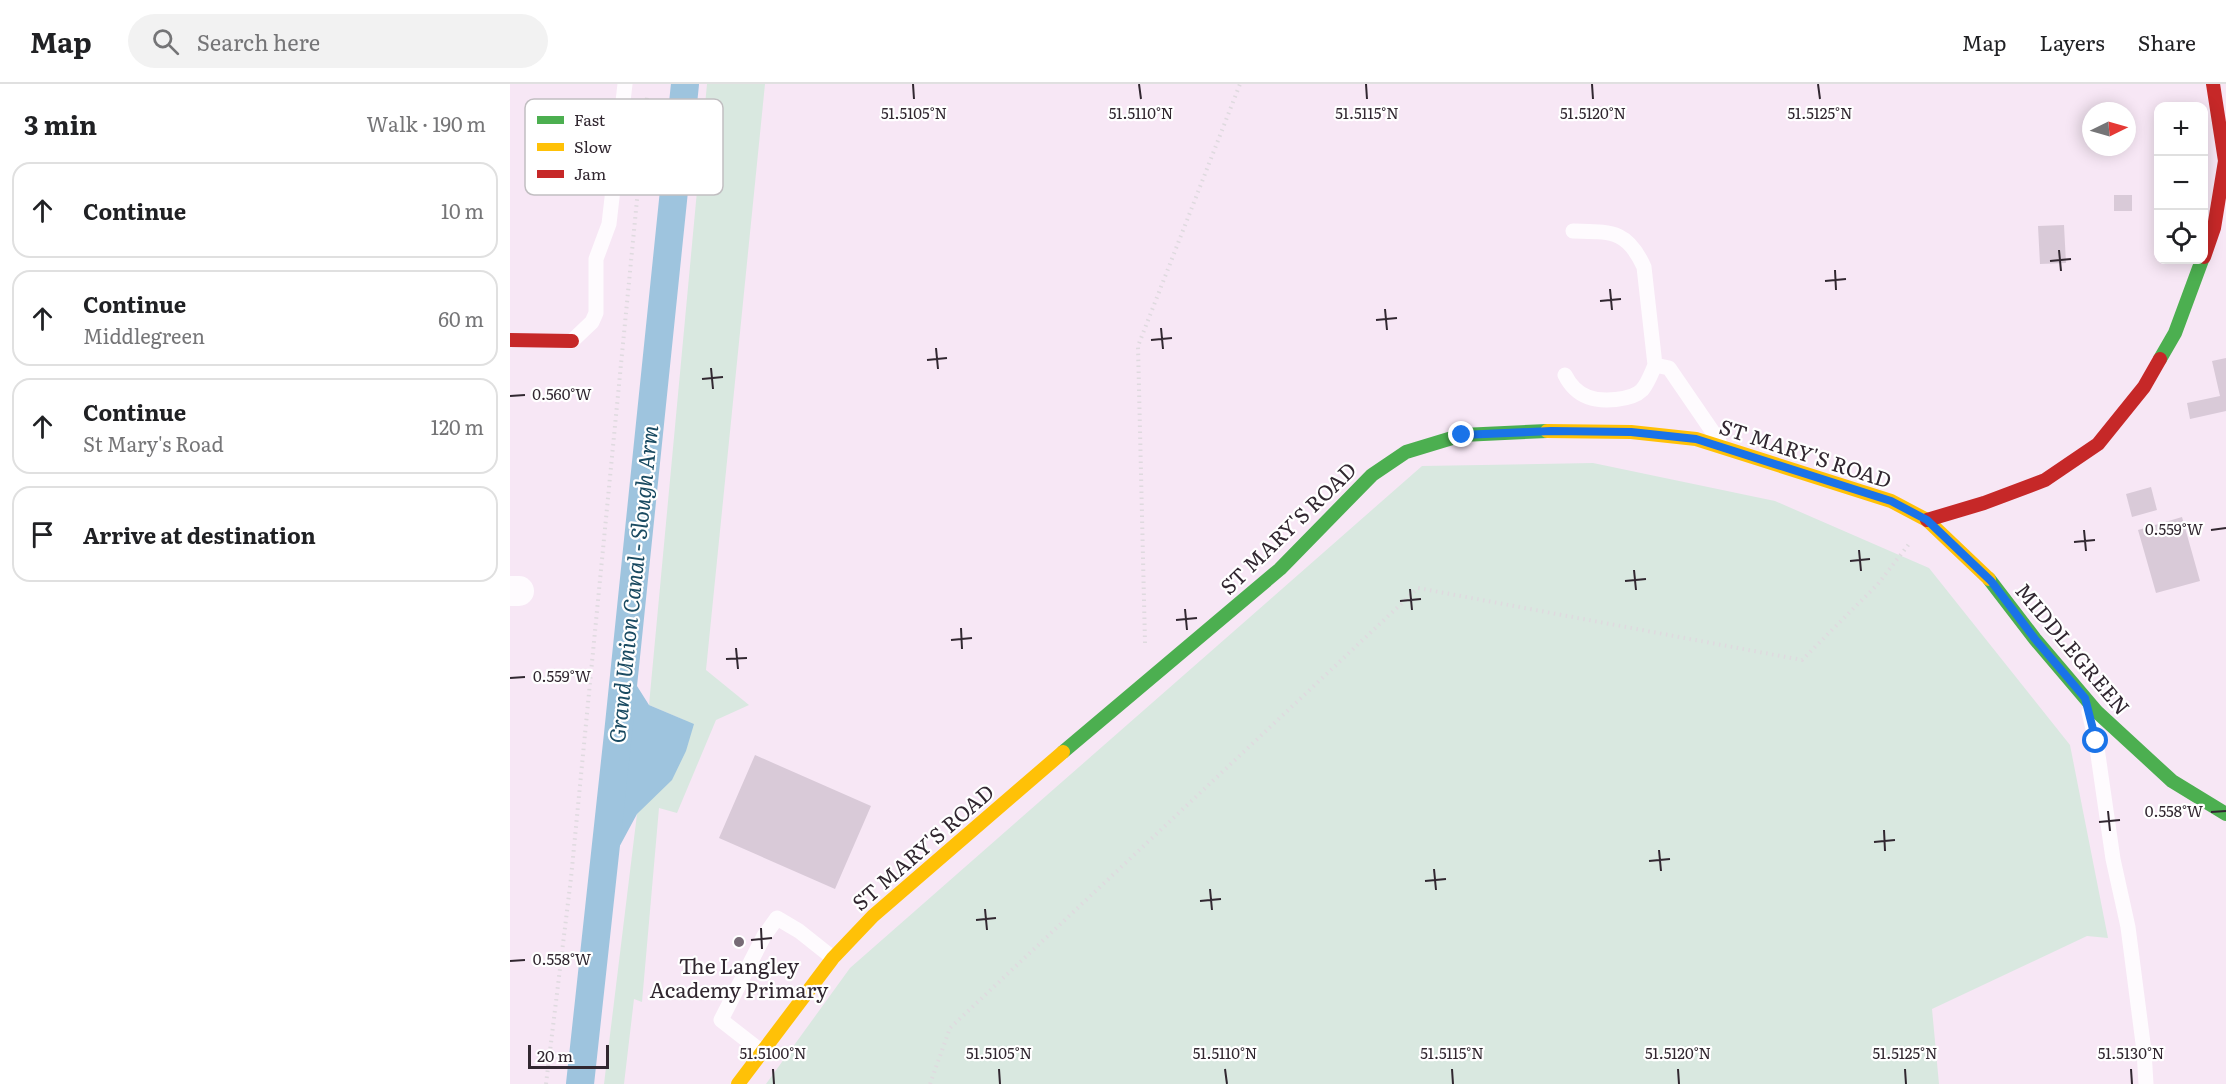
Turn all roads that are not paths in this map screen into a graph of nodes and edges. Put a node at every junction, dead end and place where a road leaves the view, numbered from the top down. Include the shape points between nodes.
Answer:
1 (625, 84) edge
2 (2213, 84) edge
3 (623, 99) edge
4 (2224, 190) edge
5 (612, 195) edge
6 (1573, 231) dead end
7 (2208, 244) edge
8 (2201, 264) edge
9 (510, 340) edge
10 (572, 341) joint
11 (1655, 365) junction
12 (1565, 375) dead end
13 (1723, 446) junction
14 (1927, 520) junction
15 (2085, 698) junction
16 (2226, 814) edge
17 (833, 957) junction
18 (762, 1052) junction
19 (738, 1084) edge
20 (2146, 1084) edge

1 - 3 lane
2 - 4 street via 2225,161
4 - 7 street
5 - 10 lane via 609,224 596,259 596,313
6 - 11 lane via 1615,233 1625,238 1639,255 1644,267
8 - 14 street via 2175,333 2144,387 2098,444 2045,480
9 - 10 street
11 - 12 lane via 1641,391 1621,399 1588,397 1574,389
11 - 13 lane via 1669,368
13 - 14 street, ST MARY'S ROAD via 1891,501
13 - 17 street, ST MARY'S ROAD via 1631,432 1551,431 1462,435 1406,452 1372,475 1280,569 873,916
14 - 15 street, MIDDLEGREEN via 1991,581
15 - 16 street, MIDDLEGREEN via 2172,781
15 - 20 lane via 2096,741 2127,927
17 - 18 street, ST MARY'S ROAD
17 - 18 lane via 777,918 721,1020
18 - 19 street, ST MARY'S ROAD

